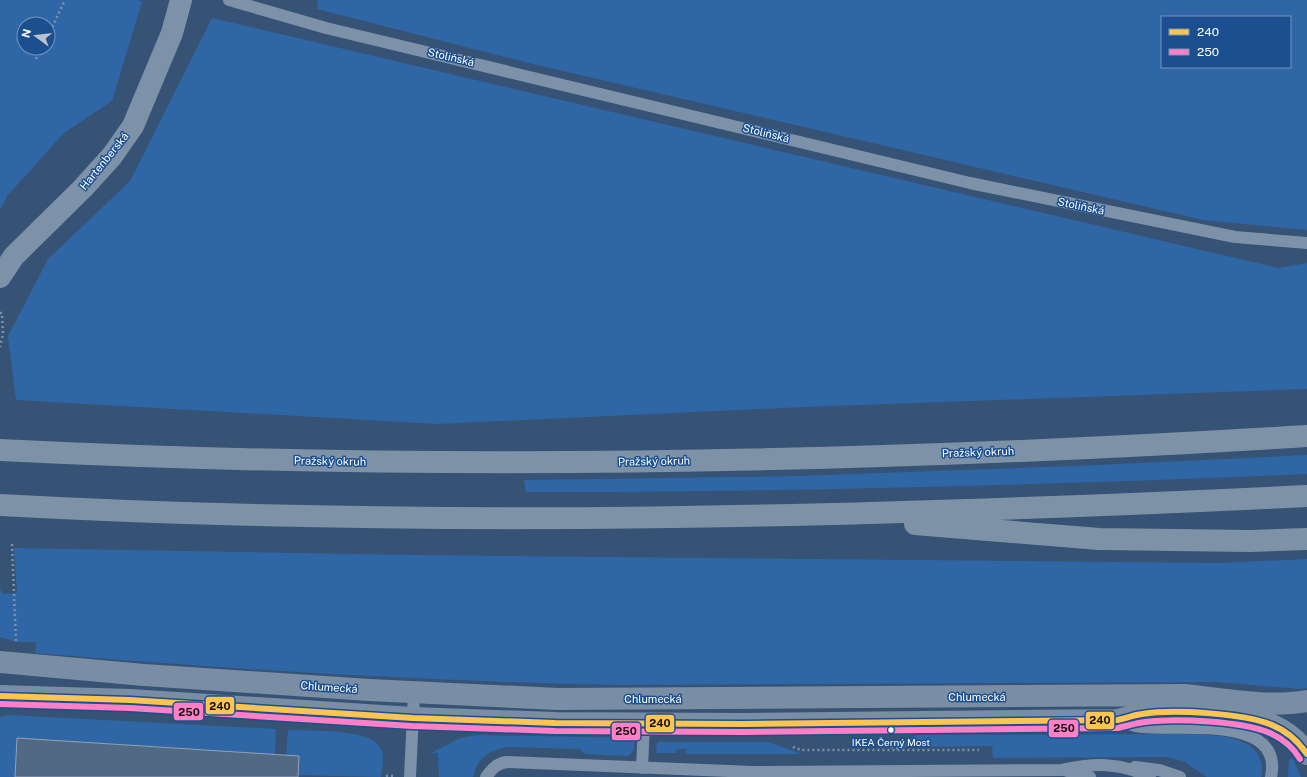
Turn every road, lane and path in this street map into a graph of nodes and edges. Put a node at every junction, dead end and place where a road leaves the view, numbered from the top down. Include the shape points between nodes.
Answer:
1 (65, 0) edge
2 (181, 0) edge
3 (229, 0) edge
4 (56, 19) edge
5 (38, 56) edge
6 (36, 59) dead end
7 (1307, 243) edge
8 (0, 277) edge
9 (0, 313) edge
10 (0, 347) edge
11 (1307, 436) edge
12 (0, 450) edge
13 (1307, 496) edge
14 (0, 505) edge
15 (816, 515) junction
16 (1307, 539) edge
17 (12, 544) dead end
18 (5, 653) edge
19 (414, 693) junction
20 (0, 696) edge
21 (1307, 701) edge
22 (413, 718) junction
23 (1118, 720) junction
24 (644, 724) junction
25 (891, 748) dead end
26 (907, 751) dead end
27 (1307, 754) edge
28 (1115, 765) junction
29 (642, 768) junction
30 (1061, 770) junction
31 (924, 774) edge
32 (410, 777) edge
33 (486, 777) edge
34 (1090, 777) edge
35 (1150, 777) edge
36 (1180, 777) edge
37 (1271, 777) edge

1 - 4 path
2 - 8 street, Hartenberská via 172,33 133,126 107,161 14,256
3 - 7 lane, Stoliňská via 326,28 970,183 1235,237
5 - 6 path
9 - 10 path via 3,334
11 - 12 highway, Pražský okruh via 937,454 624,462 324,461
13 - 15 highway
14 - 15 highway via 398,518 576,519
15 - 16 highway via 1099,539
17 - 18 path via 16,645
18 - 19 main road, Chlumecká via 144,675
19 - 21 main road, Chlumecká via 617,699 1184,695 1270,703 1292,704
19 - 22 lane
20 - 22 main road via 130,700
22 - 24 main road
22 - 32 lane
23 - 24 main road
23 - 27 main road via 1142,714 1253,720 1286,732
23 - 37 lane via 1142,727 1200,728 1260,740 1268,750 1272,766
24 - 29 lane
25 - 26 path
28 - 30 lane via 1088,765
28 - 35 lane
28 - 36 lane via 1146,767
29 - 31 lane
29 - 33 lane via 506,762 492,768
30 - 31 lane
30 - 34 lane

